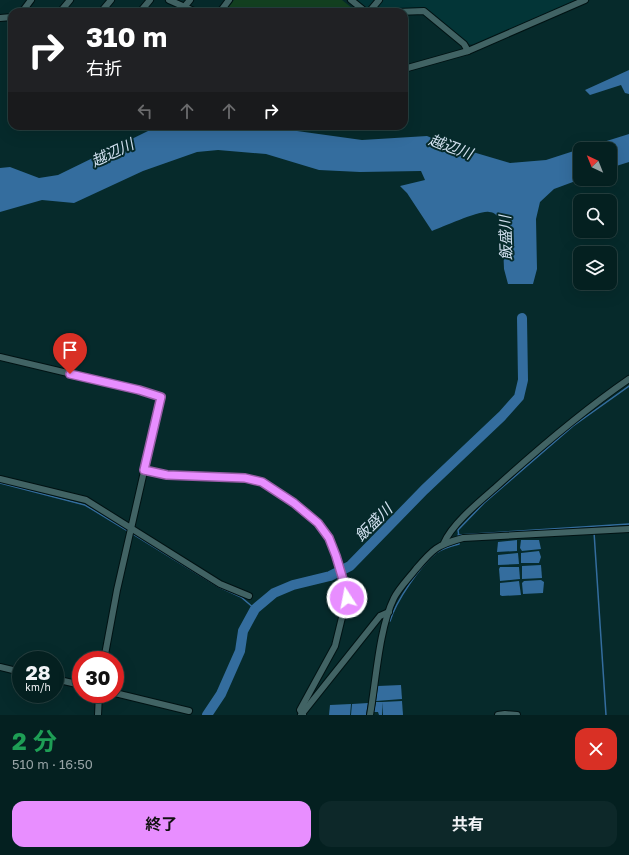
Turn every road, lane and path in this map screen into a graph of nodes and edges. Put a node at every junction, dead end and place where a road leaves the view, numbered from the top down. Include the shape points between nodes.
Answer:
1 (70, 0) edge
2 (150, 0) edge
3 (169, 0) edge
4 (190, 0) edge
5 (351, 0) edge
6 (379, 0) edge
7 (584, 0) edge
8 (63, 8) edge
9 (143, 8) edge
10 (181, 8) edge
11 (183, 8) edge
12 (362, 8) edge
13 (371, 8) edge
14 (408, 12) edge
15 (468, 51) junction
16 (408, 68) edge
17 (0, 357) edge
18 (629, 379) edge
19 (144, 470) junction
20 (0, 479) edge
21 (131, 529) junction
22 (629, 529) edge
23 (444, 543) junction
24 (249, 596) dead end
25 (389, 612) junction
26 (106, 651) edge
27 (0, 667) edge
28 (12, 670) edge
29 (124, 695) edge
30 (99, 703) edge
31 (189, 711) dead end
32 (98, 715) edge
33 (302, 715) edge
34 (370, 715) edge
35 (498, 715) edge
36 (517, 715) edge

1 - 8 street
2 - 9 street
3 - 10 street
4 - 11 street
5 - 12 street
6 - 13 street
7 - 15 street
14 - 15 street via 424,11 464,44
15 - 16 street
17 - 19 street via 161,397
18 - 23 street via 593,404 537,450 481,501 447,536
19 - 21 street
19 - 33 street via 167,475 245,478 262,482 318,523 329,538 347,598 336,642 300,710
20 - 21 street via 86,500
21 - 24 street via 220,584
21 - 26 street
22 - 23 street via 463,538
23 - 25 street via 430,552 410,576 394,598
25 - 33 street via 380,616
25 - 34 street via 385,621
27 - 28 street
29 - 31 street
30 - 32 street
35 - 36 street

